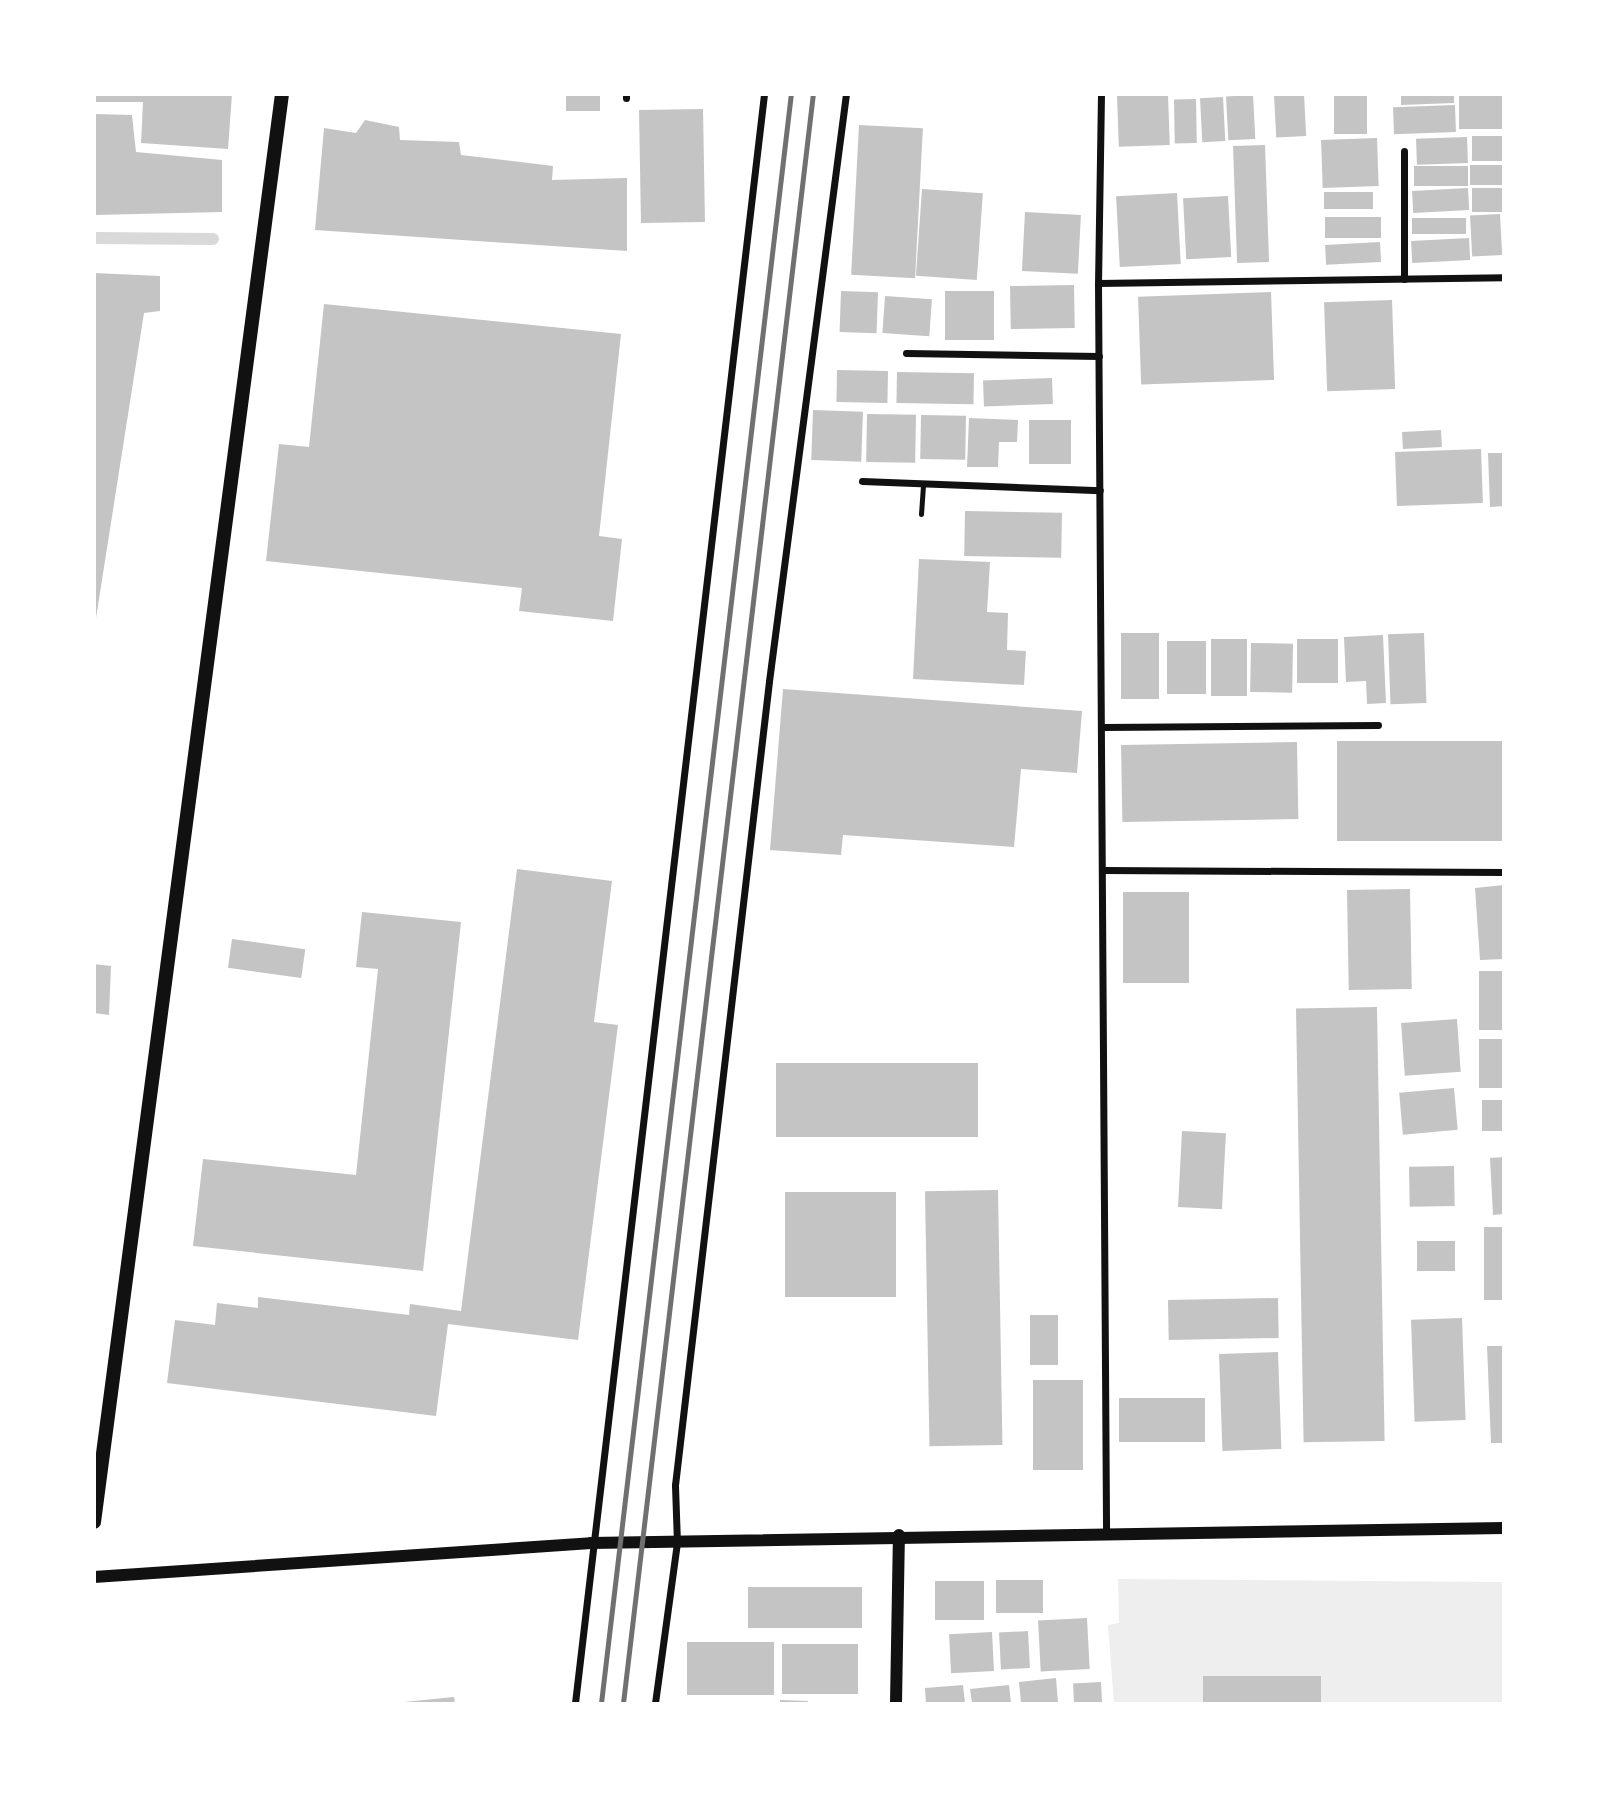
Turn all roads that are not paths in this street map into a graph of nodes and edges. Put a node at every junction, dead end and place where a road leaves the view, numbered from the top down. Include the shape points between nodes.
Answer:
1 (282, 94) edge
2 (764, 94) edge
3 (846, 94) edge
4 (1101, 94) edge
5 (1404, 151) dead end
6 (1503, 277) edge
7 (1404, 279) junction
8 (1098, 283) junction
9 (906, 353) dead end
10 (1099, 356) junction
11 (862, 481) dead end
12 (923, 484) junction
13 (1100, 490) junction
14 (921, 513) dead end
15 (1378, 725) dead end
16 (1102, 727) junction
17 (1103, 870) junction
18 (1503, 872) edge
19 (94, 1522) edge
20 (1503, 1528) edge
21 (1106, 1533) junction
22 (899, 1535) junction
23 (591, 1543) junction
24 (677, 1543) junction
25 (94, 1577) edge
26 (575, 1703) edge
27 (655, 1703) edge
28 (896, 1703) edge

1 - 19 main road
2 - 23 street
3 - 24 street via 767,695 675,1485
4 - 8 street
5 - 7 street
6 - 7 street
7 - 8 street
8 - 10 street
9 - 10 street
10 - 13 street
11 - 12 street
12 - 13 street
12 - 14 lane
13 - 16 street
15 - 16 street
16 - 17 street
17 - 18 street
17 - 21 street
20 - 21 street
21 - 22 street
22 - 24 street
22 - 28 street
23 - 24 street
23 - 25 street
23 - 26 street
24 - 27 street

